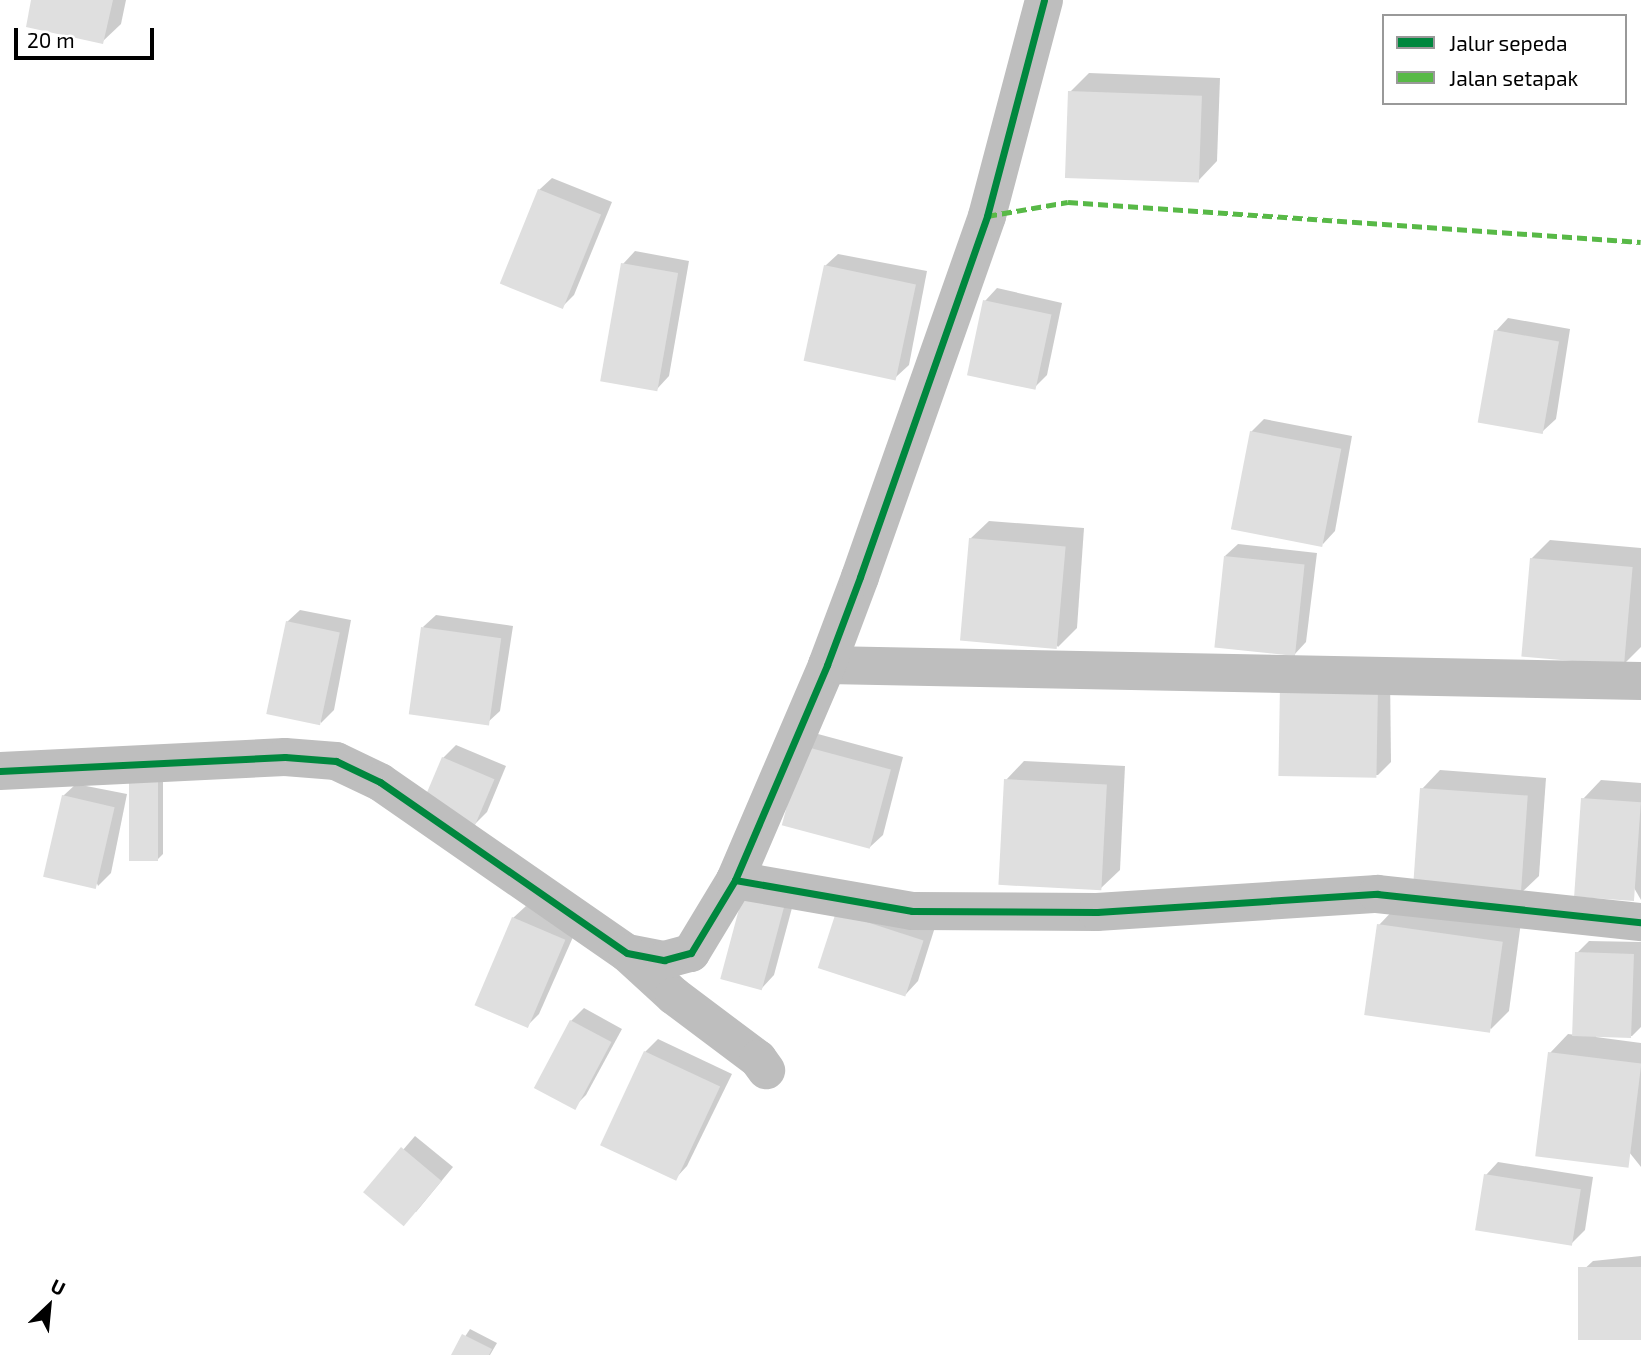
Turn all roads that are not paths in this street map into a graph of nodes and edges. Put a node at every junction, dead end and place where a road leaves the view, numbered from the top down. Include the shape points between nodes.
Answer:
1 (1044, 0) edge
2 (827, 665) junction
3 (1641, 681) edge
4 (0, 771) edge
5 (735, 880) junction
6 (1641, 922) edge
7 (627, 953) junction
8 (766, 1070) dead end

1 - 2 street via 987,216
2 - 3 street
2 - 5 street
4 - 7 street via 285,757 336,761 380,782
5 - 6 street via 912,911 1097,912 1377,894
5 - 7 street via 691,953 664,960
7 - 8 street

